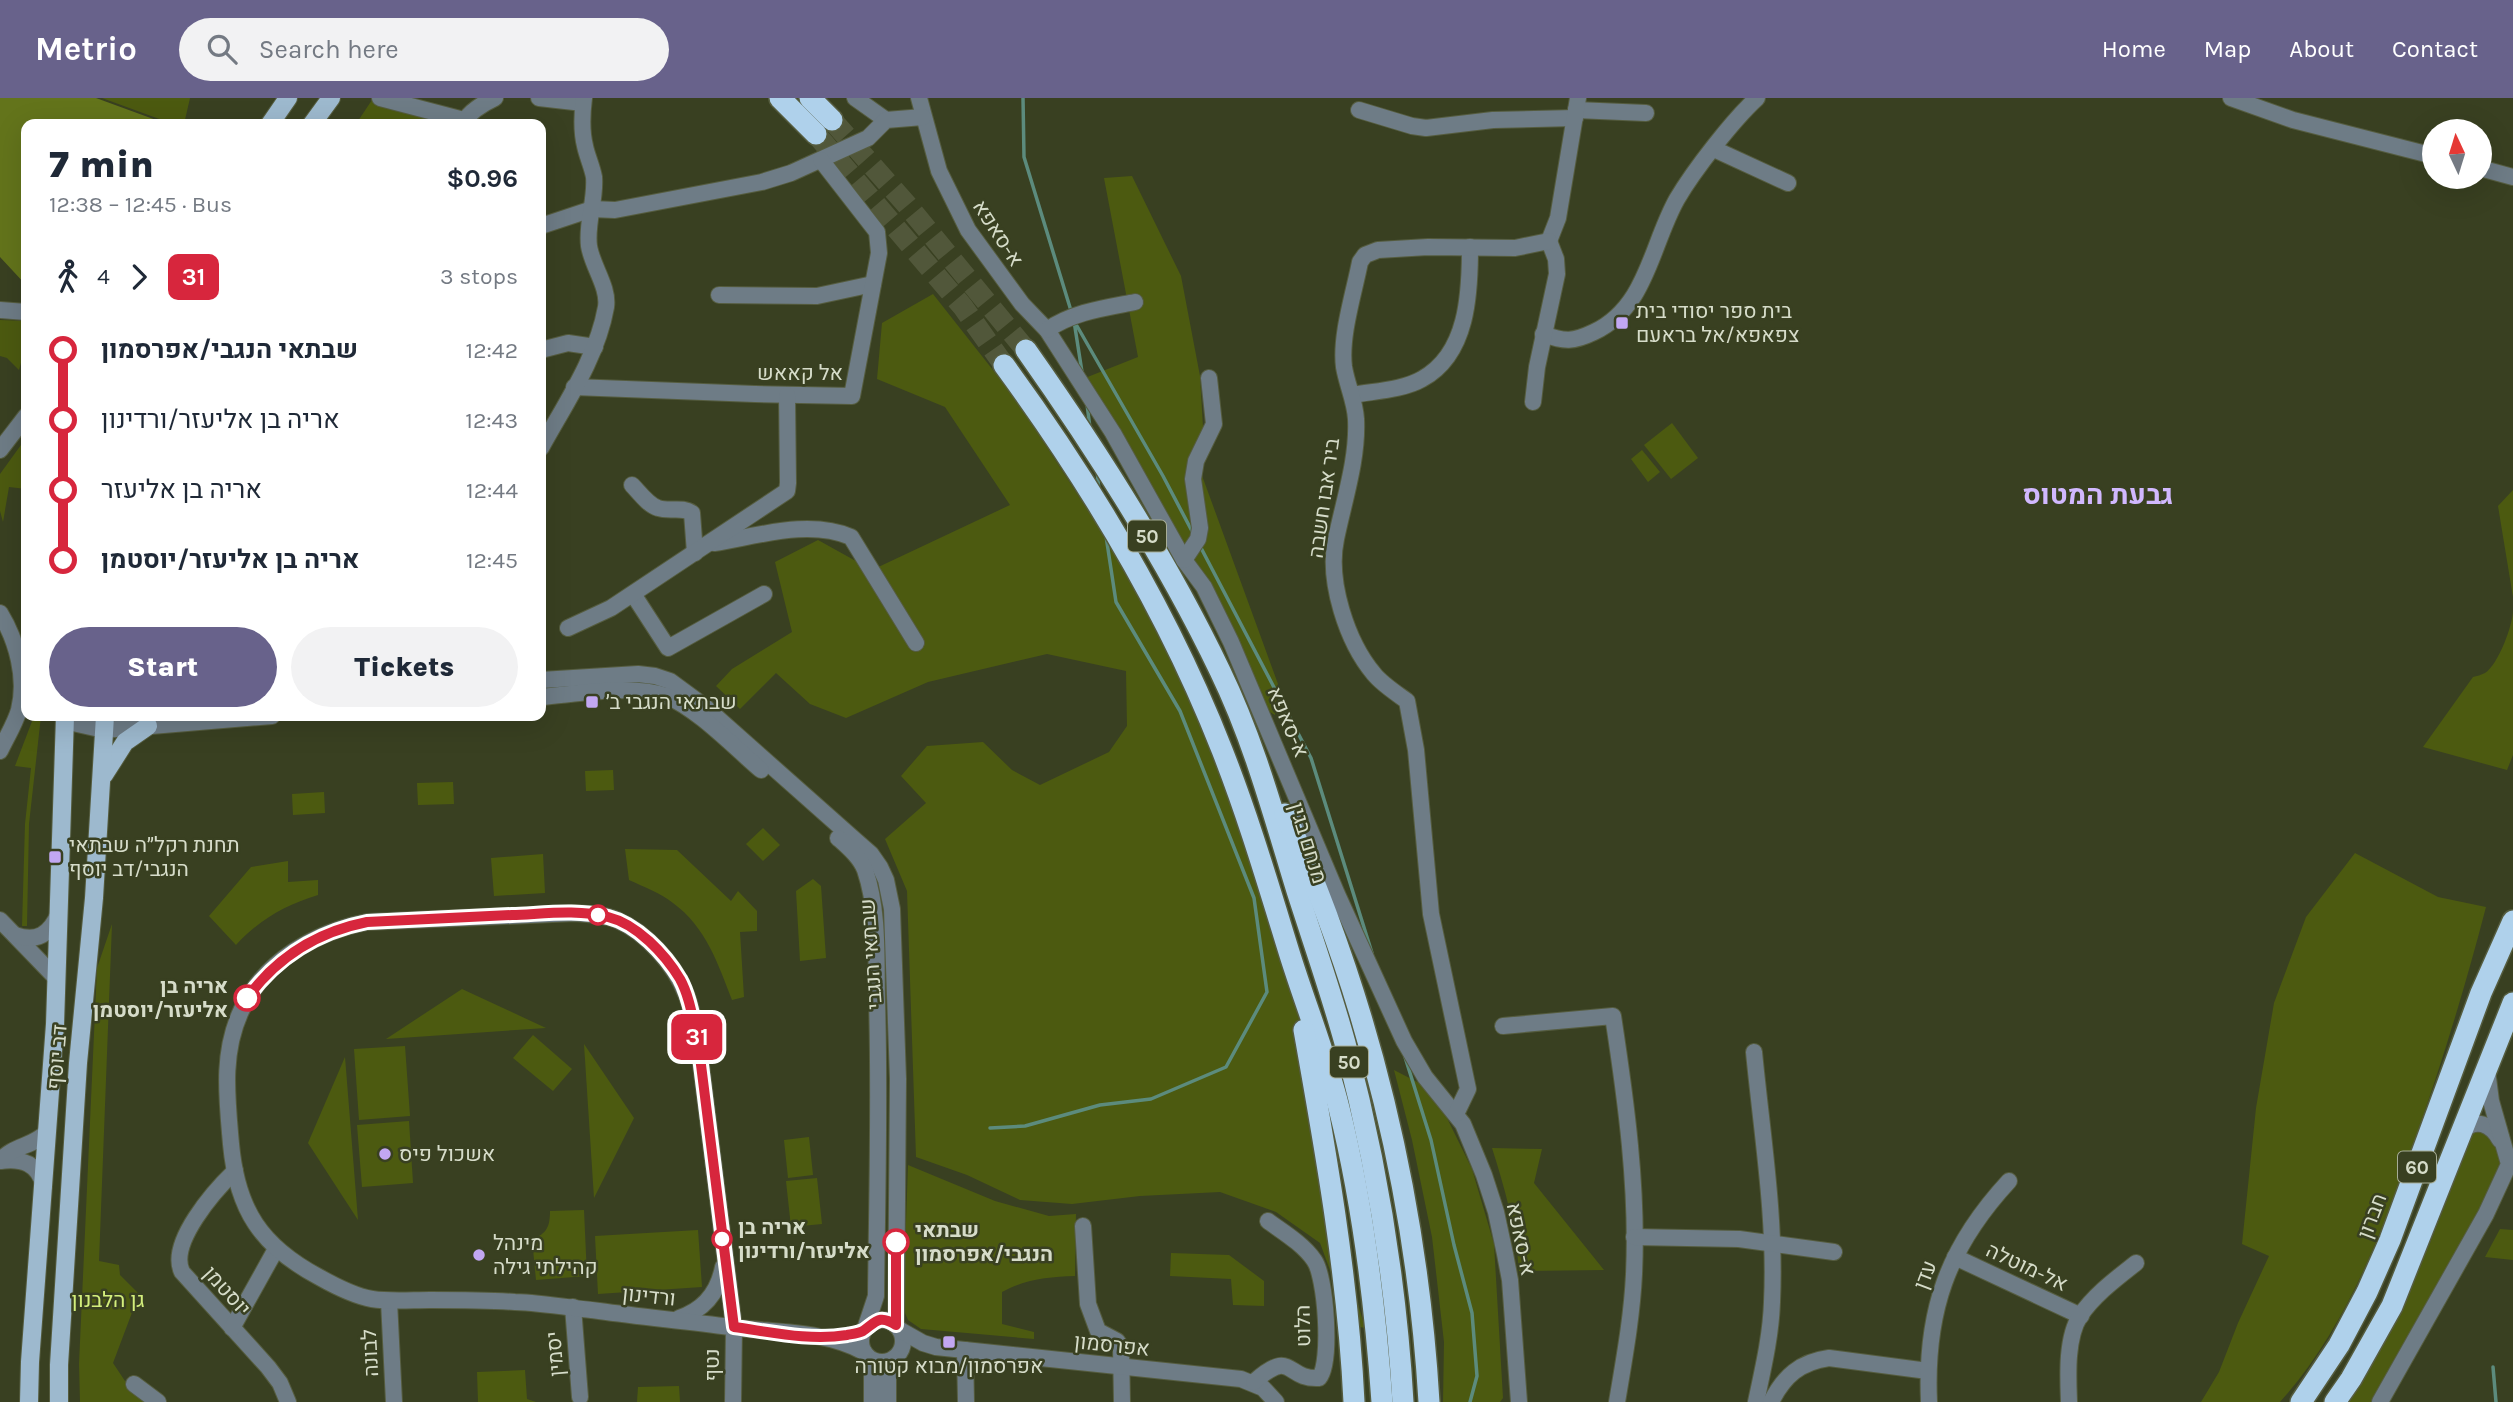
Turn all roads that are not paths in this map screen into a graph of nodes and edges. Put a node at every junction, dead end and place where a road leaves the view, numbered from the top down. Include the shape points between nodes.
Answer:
1 (288, 98) edge
2 (331, 98) edge
3 (380, 98) edge
4 (495, 98) edge
5 (538, 98) edge
6 (780, 98) edge
7 (810, 98) edge
8 (855, 98) edge
9 (919, 98) edge
10 (1757, 98) edge
11 (2231, 98) edge
12 (584, 101) edge
13 (1577, 109) edge
14 (1359, 110) dead end
15 (1646, 113) dead end
16 (923, 117) junction
17 (273, 119) edge
18 (316, 119) edge
19 (453, 119) edge
20 (466, 119) edge
21 (832, 120) tunnel mouth
22 (886, 120) junction
23 (816, 134) tunnel mouth
24 (1714, 149) junction
25 (2422, 153) edge
26 (821, 160) junction
27 (2492, 171) edge
28 (2513, 177) edge
29 (1788, 183) dead end
30 (592, 209) junction
31 (546, 224) edge
32 (1549, 240) junction
33 (1470, 247) junction
34 (873, 284) junction
35 (719, 295) dead end
36 (1135, 302) dead end
37 (0, 310) edge
38 (21, 312) edge
39 (1047, 330) junction
40 (1543, 334) junction
41 (595, 347) junction
42 (546, 349) edge
43 (1026, 350) tunnel mouth
44 (1004, 365) tunnel mouth
45 (1209, 378) dead end
46 (574, 387) junction
47 (787, 395) junction
48 (1353, 395) junction
49 (1533, 402) dead end
50 (21, 423) edge
51 (546, 439) edge
52 (0, 450) edge
53 (632, 485) dead end
54 (701, 549) junction
55 (1184, 560) junction
56 (633, 594) junction
57 (764, 594) dead end
58 (0, 613) edge
59 (568, 628) dead end
60 (916, 643) dead end
61 (546, 680) edge
62 (21, 684) edge
63 (546, 697) edge
64 (21, 698) edge
65 (64, 721) edge
66 (106, 721) edge
67 (118, 721) edge
68 (206, 721) edge
69 (148, 726) junction
70 (1248, 733) junction
71 (0, 751) edge
72 (101, 781) junction
73 (59, 914) junction
74 (0, 920) edge
75 (2513, 921) edge
76 (15, 935) junction
77 (1290, 956) junction
78 (57, 979) junction
79 (2513, 1003) edge
80 (1503, 1026) dead end
81 (1754, 1052) dead end
82 (2487, 1068) junction
83 (1456, 1114) junction
84 (47, 1132) junction
85 (2461, 1132) junction
86 (2507, 1151) junction
87 (0, 1161) edge
88 (235, 1171) junction
89 (2009, 1181) dead end
90 (44, 1186) junction
91 (1268, 1221) dead end
92 (1083, 1226) dead end
93 (1634, 1237) junction
94 (1772, 1245) junction
95 (276, 1249) junction
96 (1834, 1252) dead end
97 (1955, 1257) junction
98 (724, 1258) junction
99 (2136, 1264) dead end
100 (389, 1301) junction
101 (573, 1307) junction
102 (2081, 1316) junction
103 (675, 1320) junction
104 (734, 1327) junction
105 (898, 1327) junction
106 (232, 1328) junction
107 (865, 1329) junction
108 (820, 1337) junction
109 (936, 1347) junction
110 (965, 1350) junction
111 (865, 1354) junction
112 (896, 1356) junction
113 (1121, 1367) junction
114 (1928, 1371) junction
115 (1254, 1382) junction
116 (134, 1384) dead end
117 (580, 1397) dead end
118 (29, 1402) edge
119 (59, 1402) edge
120 (158, 1402) edge
121 (288, 1402) edge
122 (394, 1402) edge
123 (733, 1402) edge
124 (872, 1402) edge
125 (888, 1402) edge
126 (966, 1402) edge
127 (1122, 1402) edge
128 (1276, 1402) edge
129 (1354, 1402) edge
130 (1382, 1402) edge
131 (1403, 1402) edge
132 (1429, 1402) edge
133 (1519, 1402) edge
134 (1617, 1402) edge
135 (1756, 1402) edge
136 (1770, 1402) edge
137 (1929, 1402) edge
138 (2069, 1402) edge
139 (2301, 1402) edge
140 (2335, 1402) edge
141 (2380, 1402) edge

1 - 17 main road
2 - 18 main road
3 - 19 street
4 - 20 street
5 - 12 street
6 - 23 highway
7 - 21 highway
8 - 22 street
9 - 16 street, א-סאפא
10 - 24 street
11 - 25 street via 2293,120
12 - 30 street via 584,144 594,177
13 - 14 street via 1426,128
13 - 15 street
13 - 32 street via 1558,218
16 - 22 street
16 - 39 street, א-סאפא via 939,171 968,230
22 - 26 street via 867,138
24 - 29 street
24 - 40 street via 1679,196 1638,290 1621,315 1600,330 1570,341
26 - 30 street via 761,183 615,210
26 - 34 street, אל קאאש via 877,232 879,253
27 - 28 street
30 - 31 street
30 - 41 street via 587,233 607,305
32 - 33 street, ביר אבו חשבה via 1515,248
32 - 40 street via 1557,274
33 - 48 street via 1466,313 1447,354 1421,380
33 - 48 street, ביר אבו חשבה via 1378,250 1360,262 1344,346 1344,368
34 - 35 street via 817,296
34 - 47 street, אל קאאש via 852,396
36 - 39 street via 1076,314
37 - 38 street
39 - 55 street, א-סאפא via 1113,433
40 - 49 street
41 - 42 street via 568,343
41 - 46 street
43 - 70 highway, מנחם בגין / 50 via 1138,520 1220,670
44 - 77 highway, 50 via 1093,494 1191,678 1243,805
45 - 55 street via 1214,424 1196,461 1193,479 1200,528
46 - 47 street, אל קאאש
46 - 51 street
47 - 54 street via 786,491
48 - 83 street, ביר אבו חשבה via 1354,450 1333,563 1342,613 1358,651 1375,676 1407,701 1432,914 1468,1089
50 - 52 street
53 - 54 street via 655,508 692,513
54 - 56 street
54 - 60 street via 812,528 851,537
55 - 83 street, א-סאפא via 1204,587 1231,642 1404,1041 1425,1077
56 - 57 street via 668,648
56 - 59 street
58 - 62 street via 17,650
61 - 105 street, שבתאי הנגבי via 638,674 670,681 856,840 880,867 889,892 895,959
63 - 107 street, שבתאי הנגבי via 640,691 677,701 849,847 863,866 873,911 879,1079 877,1296
64 - 71 street
65 - 73 main road, דב יוסף
66 - 72 main road, דב יוסף
67 - 69 street
68 - 69 street
69 - 72 main road via 117,751
70 - 131 highway, מנחם בגין / 50 via 1359,1100 1384,1227
70 - 132 highway via 1333,930 1374,1063 1400,1166 1414,1251
72 - 119 main road, דב יוסף via 78,1063
73 - 76 street via 43,936
73 - 78 main road, דב יוסף
74 - 76 street
75 - 139 highway, חברון / 60 via 2481,993 2390,1240 2339,1345
76 - 78 street
77 - 129 highway via 1330,1185
77 - 130 highway, 50 via 1332,1083 1353,1173 1370,1273
78 - 84 main road, דב יוסף
79 - 82 highway, 60
80 - 93 street via 1613,1016 1629,1133
81 - 94 street
82 - 85 highway, 60
82 - 86 street via 2491,1101
83 - 133 street, א-סאפא via 1496,1212 1510,1280
84 - 87 street
84 - 90 main road, דב יוסף
85 - 86 street via 2472,1124 2484,1124
85 - 140 highway, 60 via 2392,1306
86 - 141 street via 2509,1164 2486,1214
87 - 90 street via 29,1163
88 - 95 street, ורדינון via 251,1220
88 - 98 street, נטף via 228,1105 230,1039 257,984 293,952 334,930 367,922 552,913 608,916 630,927 656,950 680,979 687,996 698,1041
88 - 106 street, יוסטמן via 205,1201 178,1265
89 - 97 street, עדן via 1980,1214
90 - 118 main road, דב יוסף
91 - 115 street, הלוט via 1303,1247 1320,1269 1325,1365 1319,1378 1279,1365
92 - 113 street via 1090,1313 1098,1331 1117,1340
93 - 94 street via 1739,1239
93 - 134 street via 1631,1307
94 - 96 street
94 - 135 street via 1772,1305
95 - 100 street, ורדינון via 333,1284
95 - 106 street
97 - 102 street, אל-מוטלה
97 - 114 street, עדן via 1936,1306
98 - 103 street via 721,1278 710,1298 700,1309
98 - 104 street, נטף
99 - 102 street, אל-מוטלה
100 - 101 street, ורדינון
100 - 122 street, לבונה
101 - 103 street, ורדינון
101 - 117 street, יסמין
102 - 138 street, אל-מוטלה via 2071,1352
103 - 104 street, ורדינון
104 - 108 street, ורדינון
104 - 123 street, נטף
105 - 107 street via 884,1320
105 - 109 street, אפרסמון
105 - 112 street via 903,1343
106 - 121 street, יוסטמן via 268,1367
107 - 108 street, ורדינון
107 - 111 street via 861,1342
108 - 111 street, ורדינון
109 - 110 street, אפרסמון
109 - 112 street, אפרסמון
110 - 113 street, אפרסמון
110 - 126 street
111 - 112 street via 883,1362
111 - 124 street via 872,1374
112 - 125 street via 888,1377
113 - 115 street, אפרסמון
113 - 127 street
114 - 136 street via 1815,1360 1794,1370
114 - 137 street, עדן
115 - 128 street
116 - 120 street

